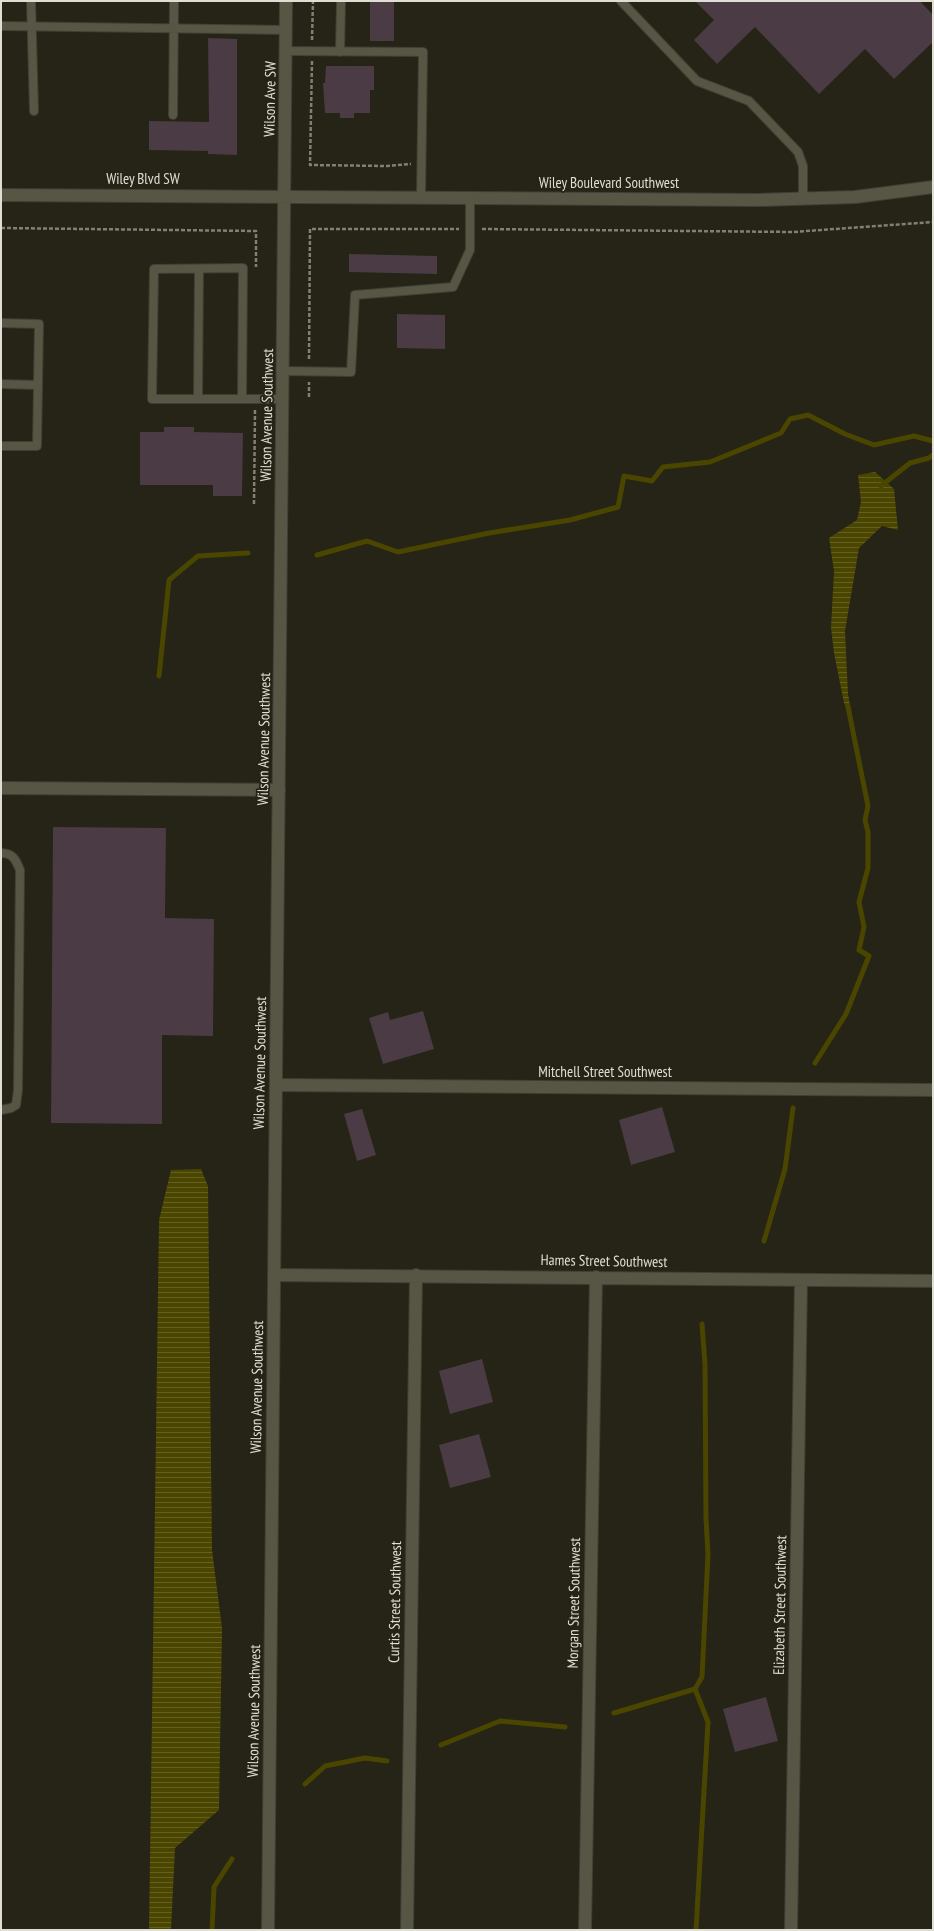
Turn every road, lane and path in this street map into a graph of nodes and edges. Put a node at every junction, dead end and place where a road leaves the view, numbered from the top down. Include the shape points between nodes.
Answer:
1 (31, 1) edge
2 (174, 1) edge
3 (286, 1) edge
4 (313, 1) edge
5 (341, 1) edge
6 (622, 1) edge
7 (1, 26) edge
8 (32, 26) junction
9 (174, 28) junction
10 (286, 30) junction
11 (286, 52) junction
12 (312, 52) junction
13 (340, 52) junction
14 (34, 111) dead end
15 (173, 115) dead end
16 (422, 163) junction
17 (933, 187) edge
18 (1, 194) edge
19 (285, 196) junction
20 (421, 197) junction
21 (470, 198) junction
22 (804, 198) junction
23 (933, 222) edge
24 (1, 228) edge
25 (470, 229) junction
26 (256, 231) dead end
27 (199, 269) junction
28 (1, 323) edge
29 (283, 371) junction
30 (309, 372) junction
31 (1, 384) edge
32 (38, 385) junction
33 (309, 397) dead end
34 (198, 399) junction
35 (242, 399) junction
36 (283, 399) junction
37 (1, 446) edge
38 (1, 788) edge
39 (279, 790) junction
40 (1, 853) edge
41 (276, 1085) junction
42 (933, 1090) edge
43 (1, 1110) edge
44 (274, 1275) junction
45 (416, 1275) junction
46 (596, 1277) junction
47 (801, 1280) junction
48 (933, 1281) edge
49 (268, 1930) edge
50 (407, 1930) edge
51 (585, 1930) edge
52 (791, 1930) edge

1 - 8 lane
2 - 9 lane
3 - 10 street, Wilson Ave SW
4 - 12 path
5 - 13 lane
6 - 22 lane via 697,81 749,101 798,152 803,166
7 - 8 lane
8 - 9 lane
8 - 14 lane
9 - 10 lane
9 - 15 lane
10 - 11 street, Wilson Ave SW
11 - 12 lane
11 - 19 street, Wilson Ave SW
12 - 13 lane
12 - 16 path via 310,166 386,166
13 - 16 lane via 424,52
16 - 20 lane
17 - 22 street, Wiley Boulevard Southwest via 855,197
18 - 19 street, Wiley Blvd SW
19 - 20 street, Wiley Boulevard Southwest
19 - 29 street, Wilson Avenue Southwest
20 - 21 street, Wiley Boulevard Southwest
21 - 22 street, Wiley Boulevard Southwest
21 - 25 lane
23 - 25 path via 793,232
24 - 26 path
25 - 30 lane via 470,250 453,287 355,295 351,372
25 - 30 path via 310,230
27 - 34 lane
27 - 34 lane via 154,268 152,399
27 - 35 lane via 243,268
28 - 32 lane via 39,324
29 - 30 lane
29 - 36 street, Wilson Avenue Southwest
30 - 33 path
31 - 32 lane
32 - 37 lane via 37,446
34 - 35 lane
35 - 36 lane
36 - 39 street, Wilson Avenue Southwest
38 - 39 street
39 - 41 street, Wilson Avenue Southwest
40 - 43 lane via 16,858 20,878 18,1090 16,1105
41 - 42 street, Mitchell Street Southwest
41 - 44 street, Wilson Avenue Southwest
44 - 45 street, Hames Street Southwest
44 - 49 street, Wilson Avenue Southwest
45 - 46 street, Hames Street Southwest
45 - 50 street, Curtis Street Southwest
46 - 47 street, Hames Street Southwest
46 - 51 street, Morgan Street Southwest
47 - 48 street, Hames Street Southwest
47 - 52 street, Elizabeth Street Southwest

